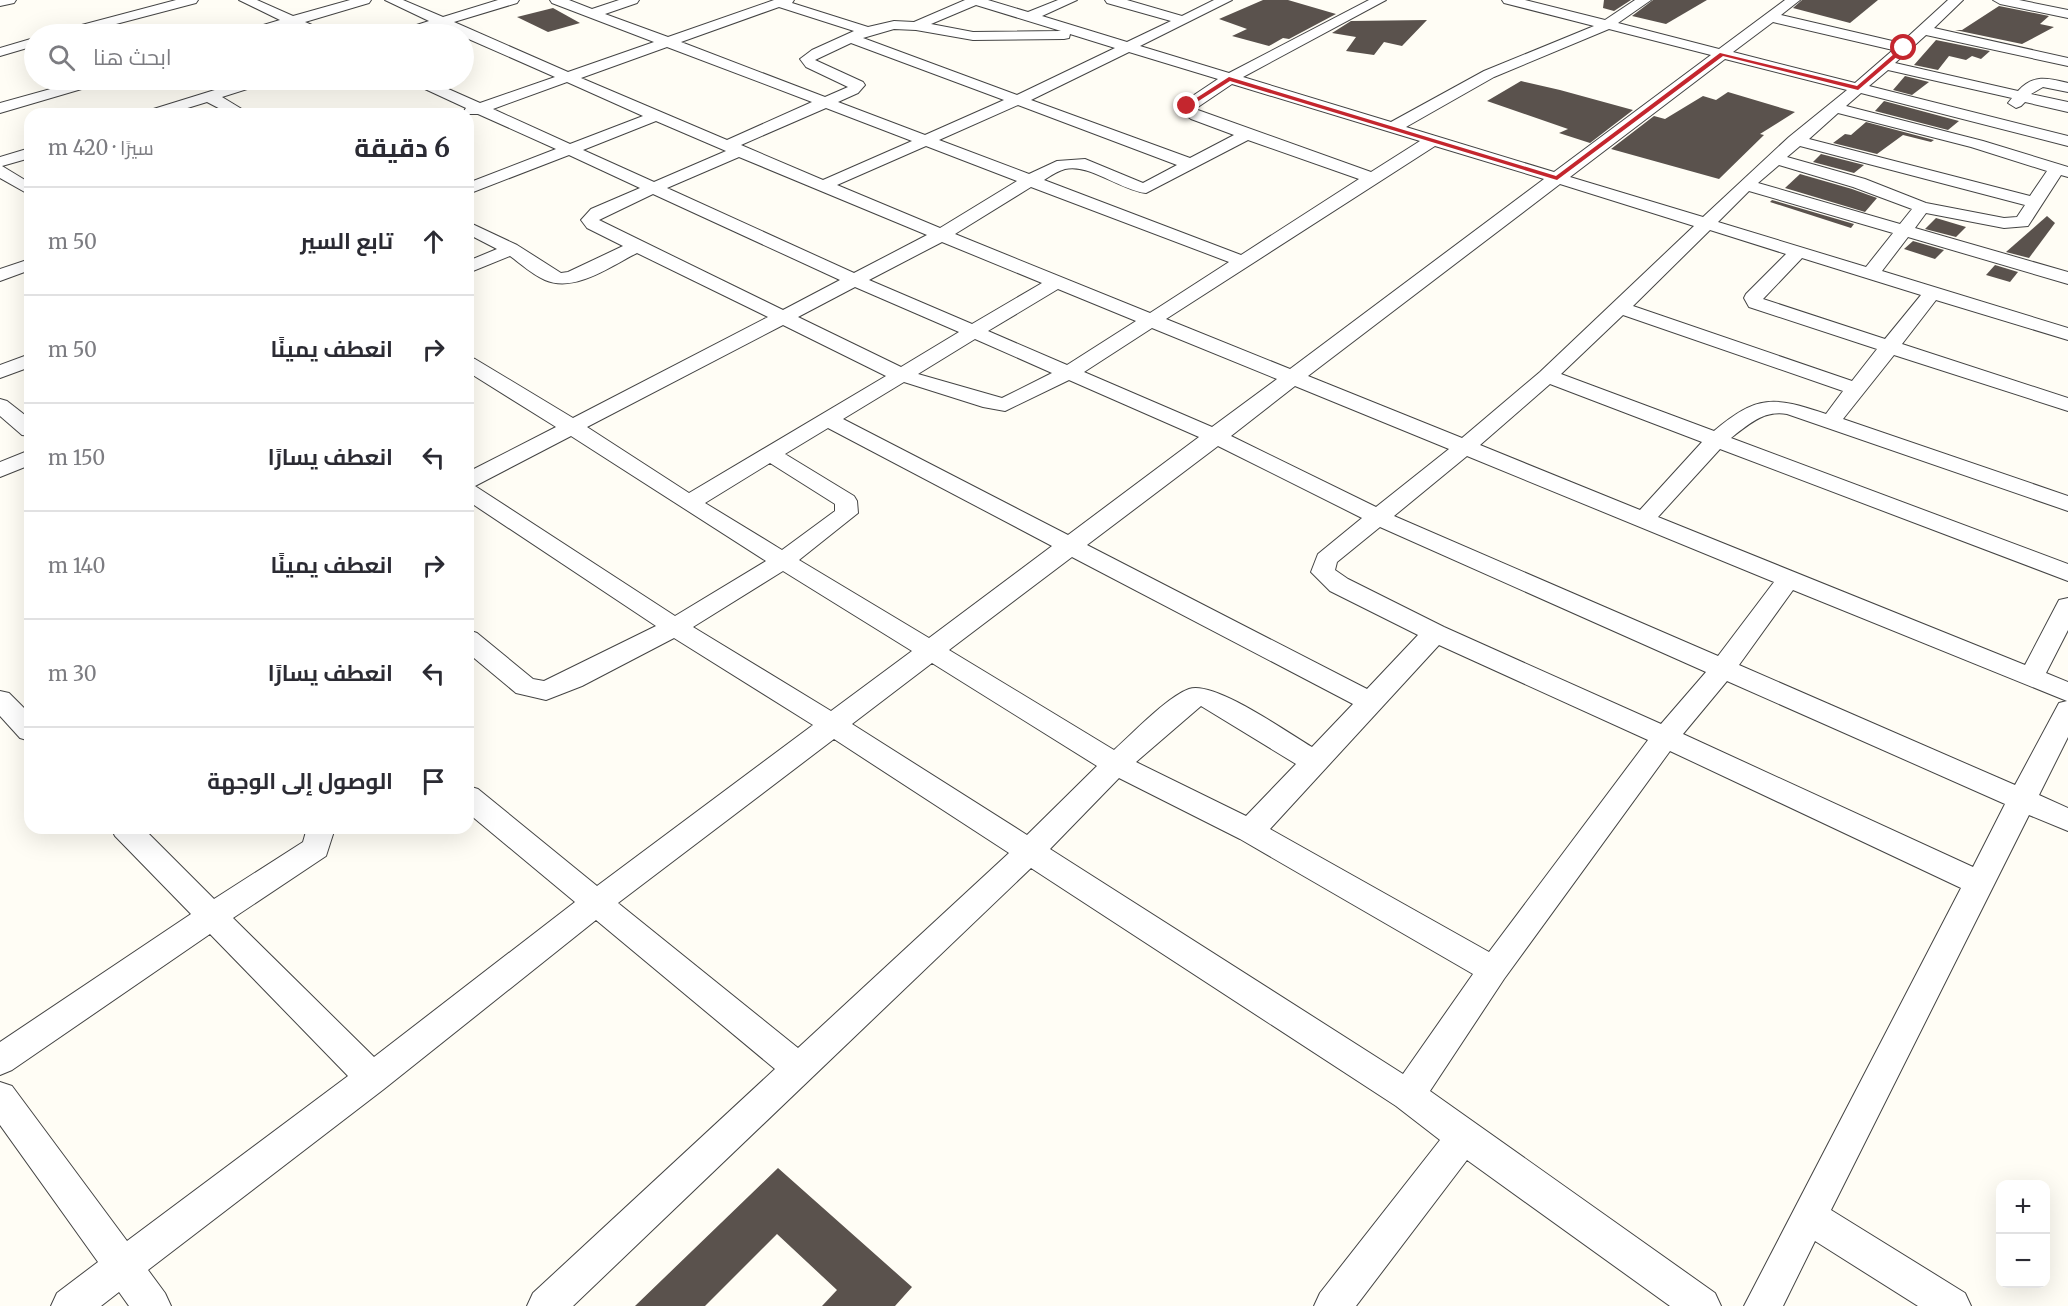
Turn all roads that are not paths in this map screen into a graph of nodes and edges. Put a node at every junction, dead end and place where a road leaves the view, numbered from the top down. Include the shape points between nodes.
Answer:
1 (9, 0) edge
2 (130, 0) edge
3 (191, 0) edge
4 (246, 0) edge
5 (364, 0) edge
6 (392, 0) edge
7 (512, 0) edge
8 (557, 0) edge
9 (975, 0) edge
10 (1070, 0) edge
11 (1112, 0) edge
12 (1225, 0) edge
13 (1376, 0) edge
14 (1509, 0) edge
15 (1619, 0) edge
16 (1793, 0) edge
17 (1956, 0) edge
18 (2000, 0) edge
19 (624, 1) edge
20 (0, 2) edge
21 (783, 2) edge
22 (1641, 2) edge
23 (153, 10) junction
24 (593, 13) junction
25 (2068, 14) edge
26 (1028, 17) junction
27 (1770, 17) junction
28 (1182, 20) junction
29 (294, 21) junction
30 (442, 22) junction
31 (101, 24) edge
32 (283, 24) edge
33 (300, 24) edge
34 (436, 24) edge
35 (447, 24) edge
36 (1607, 25) junction
37 (916, 26) junction
38 (1924, 30) junction
39 (867, 31) junction
40 (1086, 34) junction
41 (474, 36) edge
42 (852, 39) junction
43 (669, 42) junction
44 (24, 45) edge
45 (1128, 47) junction
46 (1904, 48) junction
47 (0, 52) edge
48 (1722, 54) junction
49 (2068, 62) edge
50 (1886, 65) junction
51 (571, 77) junction
52 (1229, 79) junction
53 (1858, 88) junction
54 (2068, 88) edge
55 (62, 90) edge
56 (228, 90) edge
57 (435, 90) edge
58 (208, 96) junction
59 (2021, 96) junction
60 (1018, 100) junction
61 (827, 102) junction
62 (2068, 107) edge
63 (0, 108) edge
64 (171, 108) edge
65 (231, 108) edge
66 (467, 108) edge
67 (1837, 108) junction
68 (474, 110) edge
69 (474, 112) edge
70 (656, 116) junction
71 (2000, 123) junction
72 (1392, 128) junction
73 (1245, 135) junction
74 (1795, 140) junction
75 (925, 141) junction
76 (1431, 141) junction
77 (2068, 141) edge
78 (1977, 144) junction
79 (734, 147) junction
80 (570, 149) junction
81 (24, 155) edge
82 (1775, 159) junction
83 (0, 162) edge
84 (1881, 163) junction
85 (1191, 164) junction
86 (2062, 170) edge
87 (0, 171) edge
88 (1371, 178) junction
89 (1557, 178) junction
90 (1030, 180) junction
91 (1859, 183) junction
92 (824, 185) junction
93 (1746, 185) junction
94 (24, 186) edge
95 (474, 187) edge
96 (655, 187) junction
97 (2036, 203) junction
98 (1922, 207) junction
99 (1708, 224) junction
100 (474, 230) edge
101 (1902, 230) junction
102 (941, 234) junction
103 (639, 245) junction
104 (511, 249) junction
105 (1798, 252) junction
106 (1244, 262) junction
107 (474, 265) edge
108 (24, 266) edge
109 (1870, 274) junction
110 (0, 275) edge
111 (2068, 278) edge
112 (854, 280) junction
113 (1056, 282) junction
114 (1932, 293) junction
115 (1620, 308) junction
116 (782, 317) junction
117 (1151, 321) junction
118 (970, 332) junction
119 (2068, 334) edge
120 (1890, 346) junction
121 (24, 362) edge
122 (474, 367) edge
123 (0, 372) edge
124 (1070, 372) junction
125 (901, 375) junction
126 (1547, 376) junction
127 (1294, 377) junction
128 (1856, 389) junction
129 (0, 405) edge
130 (2068, 405) edge
131 (828, 420) junction
132 (1830, 422) junction
133 (24, 425) edge
134 (572, 427) junction
135 (1215, 436) junction
136 (1716, 439) junction
137 (1466, 446) junction
138 (770, 454) junction
139 (24, 460) edge
140 (0, 470) edge
141 (474, 478) edge
142 (474, 495) edge
143 (689, 502) junction
144 (2068, 504) edge
145 (1379, 518) junction
146 (1644, 519) junction
147 (1070, 546) junction
148 (784, 560) junction
149 (2068, 573) edge
150 (1789, 578) junction
151 (2068, 606) edge
152 (675, 627) junction
153 (1435, 633) junction
154 (474, 644) edge
155 (931, 651) junction
156 (1723, 669) junction
157 (2031, 678) junction
158 (2068, 692) edge
159 (1371, 703) junction
160 (2068, 710) edge
161 (833, 725) junction
162 (1665, 737) junction
163 (1316, 763) junction
164 (1116, 764) junction
165 (2022, 800) junction
166 (474, 802) edge
167 (2068, 820) edge
168 (1250, 831) junction
169 (131, 834) edge
170 (320, 834) edge
171 (1029, 852) junction
172 (1979, 883) junction
173 (595, 904) junction
174 (212, 915) junction
175 (1493, 970) junction
176 (0, 1059) edge
177 (799, 1069) junction
178 (372, 1078) junction
179 (1408, 1095) junction
180 (0, 1097) edge
181 (1463, 1137) junction
182 (1809, 1217) junction
183 (123, 1266) junction
184 (70, 1306) edge
185 (152, 1306) edge
186 (546, 1306) edge
187 (1333, 1306) edge
188 (1702, 1306) edge
189 (1763, 1306) edge
190 (1952, 1306) edge

1 - 20 street
2 - 23 street
3 - 23 street
4 - 29 street
5 - 29 street
6 - 30 street
7 - 30 street
8 - 24 street
9 - 26 street
9 - 37 street
10 - 26 street
11 - 28 street
12 - 28 street
13 - 52 street
14 - 36 street
15 - 22 street
16 - 27 street
17 - 38 street
18 - 25 street
19 - 24 street
21 - 39 street
21 - 43 street
22 - 36 street
23 - 31 street
24 - 43 street
26 - 40 street
27 - 46 street
27 - 48 street
28 - 45 street
29 - 32 street
29 - 33 street
30 - 34 street
30 - 35 street
36 - 48 street
36 - 72 street via 1489,74
37 - 39 street via 894,25
37 - 40 street via 973,36
38 - 46 street
38 - 49 street
39 - 42 street
40 - 45 street
41 - 51 street
42 - 60 street
42 - 61 street via 807,59 858,85
43 - 51 street
43 - 61 street
44 - 47 street
45 - 52 street
45 - 60 street
46 - 50 street
48 - 53 street
48 - 89 street
50 - 53 street
50 - 59 street
51 - 68 street
51 - 70 street
52 - 72 street
52 - 73 street via 1187,106 1188,111
53 - 67 street
53 - 71 street
54 - 59 street via 2031,83
55 - 63 street
56 - 58 street
57 - 66 street
58 - 64 street
58 - 65 street
59 - 62 street
59 - 71 street
60 - 75 street
60 - 85 street
61 - 75 street
61 - 79 street
67 - 74 street
67 - 78 street
69 - 80 street
70 - 79 street
70 - 80 street
71 - 77 street
71 - 78 street
72 - 76 street
73 - 85 street
73 - 88 street
74 - 82 street
74 - 84 street
75 - 90 street
75 - 92 street
76 - 88 street
76 - 89 street
78 - 86 street
79 - 92 street
79 - 96 street
80 - 95 street
80 - 96 street
81 - 83 street
82 - 91 street
82 - 93 street
84 - 91 street
84 - 97 street
85 - 90 street via 1146,188 1075,163 1063,164
86 - 97 street
87 - 94 street
88 - 106 street
89 - 99 street
89 - 127 street
90 - 102 street
90 - 106 street
91 - 98 street
92 - 102 street
93 - 99 street
93 - 101 street
96 - 103 street via 597,213 590,220
96 - 112 street
97 - 98 street via 2022,222 2015,224
98 - 101 street
99 - 105 street
99 - 115 street
100 - 104 street
101 - 109 street
101 - 111 street
102 - 112 street
102 - 113 street
103 - 104 street via 573,278 560,279
103 - 116 street
104 - 107 street
105 - 109 street
105 - 120 street via 1753,298 1756,303
106 - 117 street
108 - 110 street
109 - 114 street
112 - 116 street
112 - 118 street
113 - 117 street
113 - 118 street
114 - 119 street
114 - 120 street
115 - 126 street
115 - 128 street
116 - 125 street
116 - 134 street
117 - 124 street
117 - 127 street
118 - 124 street
118 - 125 street
120 - 128 street
120 - 130 street
121 - 123 street
122 - 134 street
124 - 125 street via 1005,405 990,404
124 - 135 street
125 - 131 street
126 - 136 street
126 - 137 street
127 - 135 street
127 - 137 street
128 - 132 street
129 - 133 street
131 - 138 street
131 - 147 street
132 - 136 street via 1772,406 1756,411
132 - 144 street
134 - 141 street
134 - 143 street
135 - 145 street
135 - 147 street
136 - 146 street
136 - 149 street
137 - 145 street
137 - 146 street
138 - 143 street
138 - 148 street via 846,501 847,513
139 - 140 street
142 - 152 street
143 - 148 street
145 - 153 street via 1326,559 1323,572 1340,585
145 - 156 street
146 - 150 street
147 - 155 street
147 - 159 street
148 - 152 street
148 - 155 street
150 - 156 street
150 - 157 street
151 - 157 street
152 - 154 street via 546,691 525,687
152 - 161 street
153 - 159 street
153 - 162 street
155 - 161 street
155 - 164 street
156 - 162 street
156 - 165 street
157 - 158 street
159 - 163 street
160 - 165 street
161 - 171 street
161 - 173 street
162 - 172 street
162 - 175 street
163 - 164 street via 1213,700 1198,696
163 - 168 street
164 - 168 street
164 - 171 street
165 - 167 street
165 - 172 street
166 - 173 street
168 - 175 street
169 - 174 street
170 - 174 street via 316,848
171 - 177 street
171 - 179 street
172 - 182 street
173 - 177 street
173 - 178 street
174 - 176 street
174 - 178 street
175 - 179 street
177 - 186 street
178 - 183 street
179 - 181 street
180 - 183 street
181 - 187 street
181 - 188 street
182 - 189 street
182 - 190 street
183 - 184 street
183 - 185 street

